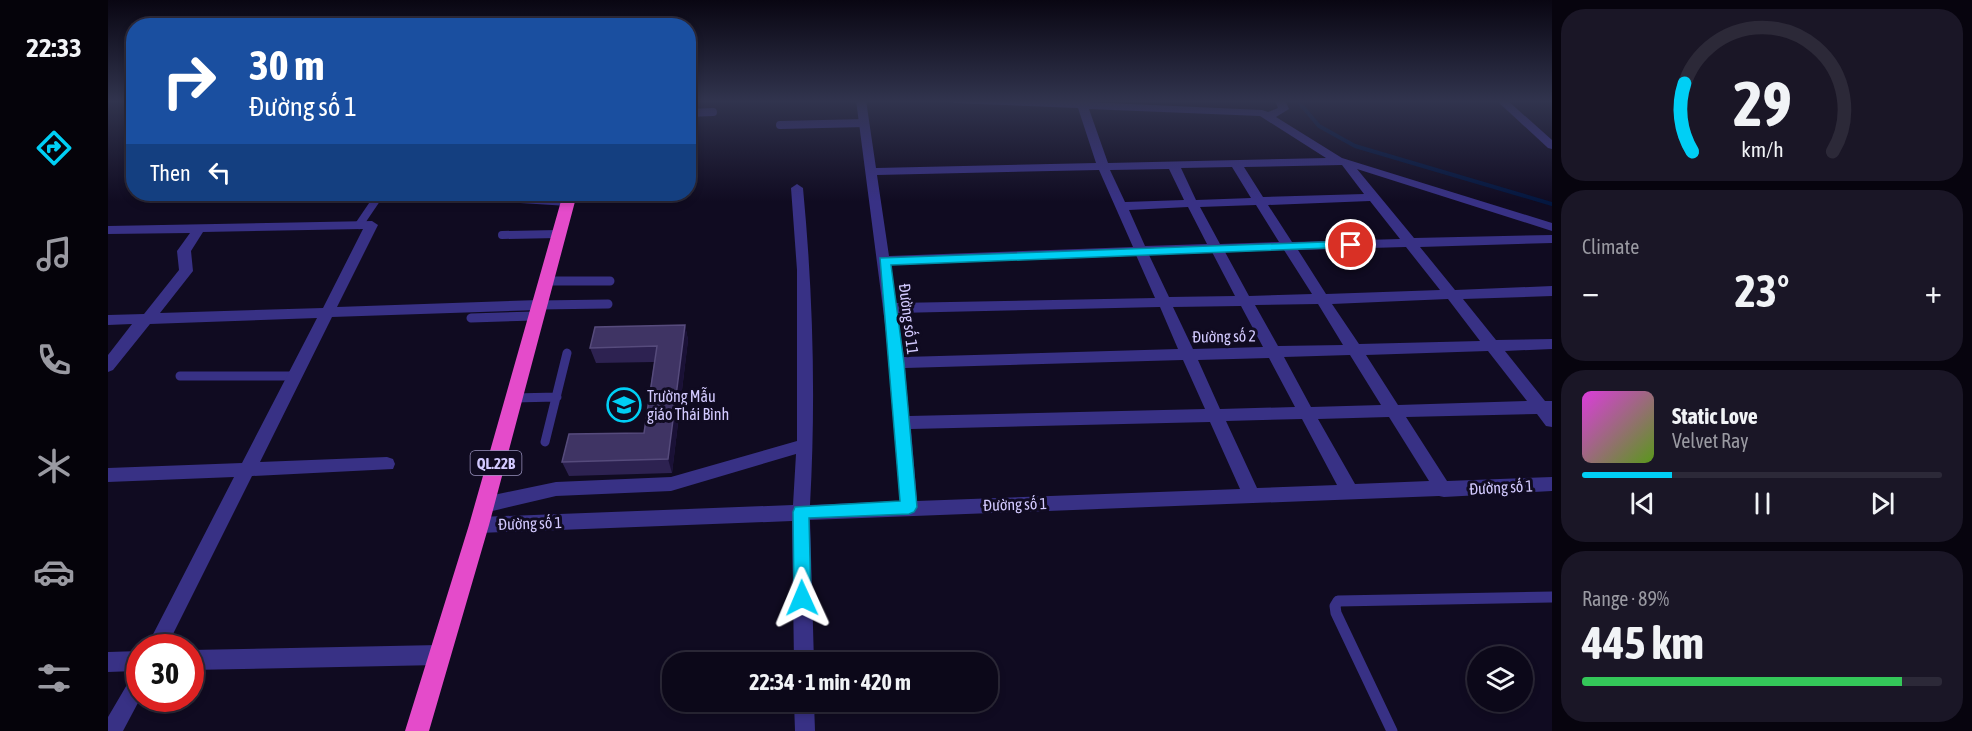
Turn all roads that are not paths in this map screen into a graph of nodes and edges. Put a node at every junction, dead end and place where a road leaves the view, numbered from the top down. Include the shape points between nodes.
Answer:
1 (867, 134) edge
2 (1092, 134) edge
3 (1298, 134) edge
4 (1539, 134) edge
5 (1552, 146) edge
6 (1342, 161) junction
7 (1236, 164) junction
8 (1174, 166) junction
9 (1103, 167) junction
10 (872, 172) junction
11 (797, 188) dead end
12 (1374, 197) junction
13 (375, 201) edge
14 (568, 201) edge
15 (1261, 202) junction
16 (1192, 204) junction
17 (1121, 206) junction
18 (359, 225) junction
19 (1552, 227) edge
20 (199, 228) junction
21 (108, 230) edge
22 (558, 234) junction
23 (502, 235) dead end
24 (1552, 239) edge
25 (1411, 242) junction
26 (1291, 247) junction
27 (1216, 248) junction
28 (1142, 250) junction
29 (884, 261) junction
30 (546, 281) junction
31 (610, 281) dead end
32 (1552, 291) edge
33 (1451, 294) junction
34 (1324, 299) junction
35 (1245, 300) junction
36 (1165, 301) junction
37 (608, 304) dead end
38 (890, 308) junction
39 (537, 311) junction
40 (328, 312) junction
41 (471, 318) dead end
42 (146, 319) junction
43 (108, 320) edge
44 (1552, 344) edge
45 (1492, 346) junction
46 (1357, 351) junction
47 (1274, 352) junction
48 (567, 353) dead end
49 (1189, 355) junction
50 (897, 363) junction
51 (108, 366) edge
52 (180, 376) dead end
53 (296, 376) junction
54 (557, 397) junction
55 (513, 398) junction
56 (1547, 407) edge
57 (1395, 413) junction
58 (1307, 414) junction
59 (1216, 416) junction
60 (1552, 422) edge
61 (902, 423) junction
62 (545, 442) dead end
63 (805, 446) junction
64 (387, 464) dead end
65 (247, 471) junction
66 (108, 475) edge
67 (1552, 484) edge
68 (1444, 490) junction
69 (1350, 492) junction
70 (1252, 496) junction
71 (484, 506) junction
72 (909, 507) junction
73 (801, 512) junction
74 (479, 525) junction
75 (1552, 597) edge
76 (163, 634) edge
77 (804, 652) edge
78 (439, 655) junction
79 (204, 660) edge
80 (108, 662) edge
81 (126, 662) edge
82 (126, 705) edge
83 (804, 712) edge
84 (112, 731) edge
85 (417, 731) edge
86 (805, 731) edge
87 (1392, 731) edge

1 - 10 street, Đường số 11
2 - 9 street
3 - 6 street
4 - 5 street
6 - 7 street
6 - 12 street
6 - 19 street
7 - 8 street
7 - 15 street
8 - 9 street
8 - 16 street
9 - 10 street
9 - 17 street
10 - 29 street, Đường số 11
11 - 63 street via 804,270
12 - 15 street
12 - 25 street
13 - 18 lane
14 - 22 highway, QL.22B
15 - 16 street
15 - 26 street
16 - 17 street
16 - 27 street
17 - 28 street
18 - 20 street
18 - 40 street via 372,225 372,229
20 - 21 street
20 - 42 street via 184,251 186,271
22 - 23 lane
22 - 30 highway, QL.22B
24 - 25 street
25 - 26 street
25 - 33 street
26 - 27 street
26 - 34 street
27 - 28 street
27 - 35 street
28 - 29 street
28 - 36 street
29 - 38 street, Đường số 11
30 - 31 lane
30 - 39 highway, QL.22B
32 - 33 street
33 - 34 street
33 - 45 street
34 - 35 street
34 - 46 street
35 - 36 street
35 - 47 street
36 - 38 street
36 - 49 street
37 - 39 lane
38 - 50 street, Đường số 11
39 - 40 street
39 - 41 lane
39 - 55 highway, QL.22B
40 - 42 street
40 - 53 street
42 - 43 street
42 - 51 street
44 - 45 street, Đường số 2
45 - 46 street, Đường số 2
45 - 56 street
46 - 47 street, Đường số 2
46 - 57 street
47 - 49 street, Đường số 2
47 - 58 street
48 - 54 lane
49 - 50 street, Đường số 2
49 - 59 street
50 - 61 street, Đường số 11
52 - 53 lane
53 - 65 street
54 - 55 lane
54 - 62 lane
55 - 71 highway, QL.22B
56 - 57 street
56 - 60 street
57 - 58 street
57 - 68 street
58 - 59 street
58 - 69 street
59 - 61 street
59 - 70 street
61 - 72 street, Đường số 11
63 - 71 street via 671,484 556,489
63 - 73 street
64 - 65 street
65 - 66 street
65 - 76 street
67 - 68 street, Đường số 1
68 - 69 street, Đường số 1
69 - 70 street, Đường số 1
70 - 72 street, Đường số 1
71 - 74 highway, QL.22B
72 - 73 street, Đường số 1
73 - 74 street, Đường số 1
73 - 77 street
74 - 78 highway, QL.22B
75 - 87 lane via 1338,601 1336,613
78 - 79 street
78 - 85 highway, QL.22B
80 - 81 street
82 - 84 street
83 - 86 street

